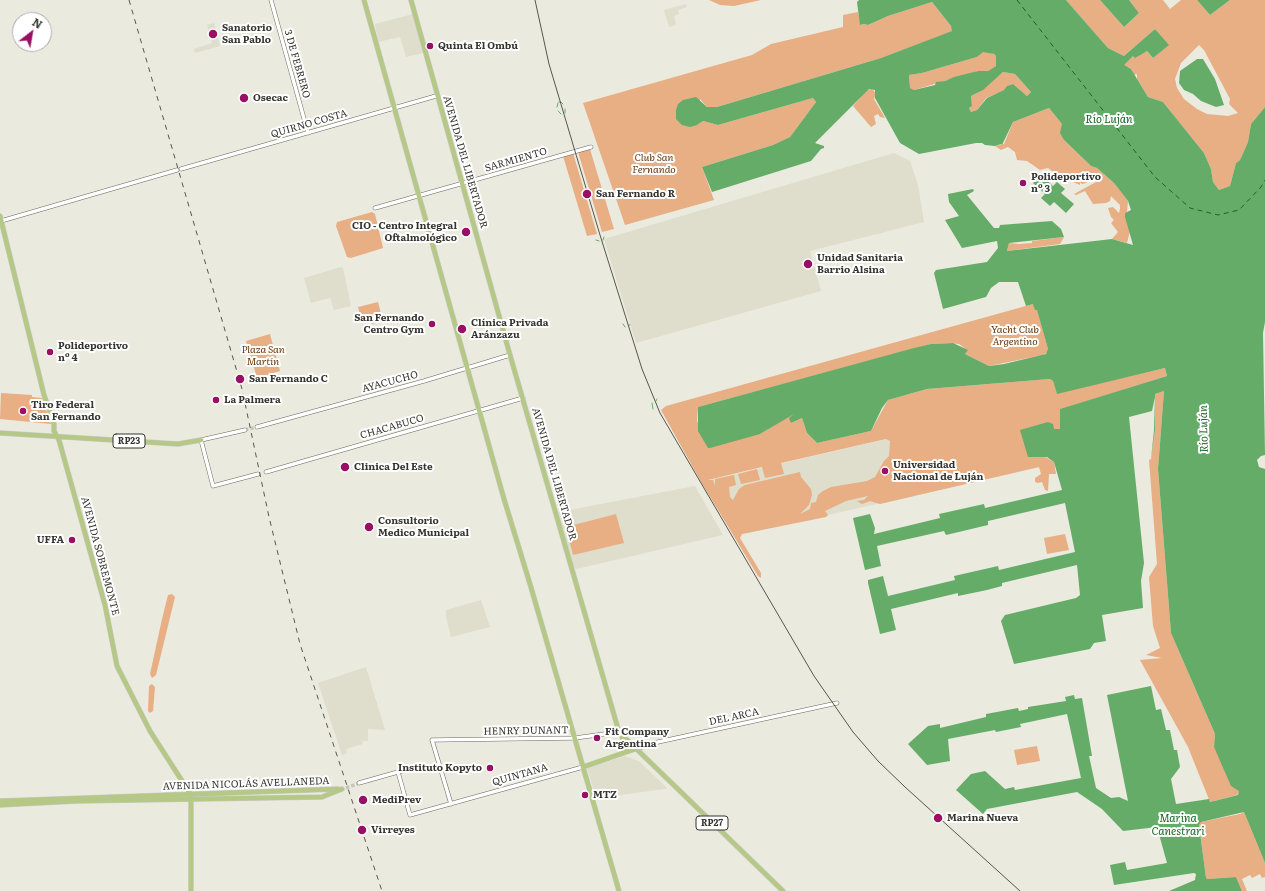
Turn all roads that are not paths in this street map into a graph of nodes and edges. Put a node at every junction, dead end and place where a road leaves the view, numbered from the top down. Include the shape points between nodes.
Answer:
1 (271, 0) edge
2 (364, 0) edge
3 (411, 0) edge
4 (436, 96) junction
5 (394, 108) junction
6 (308, 133) junction
7 (591, 147) dead end
8 (181, 169) dead end
9 (177, 170) dead end
10 (462, 183) junction
11 (419, 195) junction
12 (375, 208) dead end
13 (0, 216) edge
14 (1, 221) junction
15 (510, 354) junction
16 (467, 367) junction
17 (523, 398) junction
18 (479, 411) junction
19 (257, 427) tunnel mouth
20 (246, 430) tunnel mouth
21 (0, 432) edge
22 (57, 436) junction
23 (201, 440) junction
24 (266, 472) dead end
25 (258, 474) dead end
26 (837, 703) dead end
27 (619, 732) junction
28 (575, 738) junction
29 (635, 749) junction
30 (625, 752) junction
31 (641, 755) junction
32 (438, 761) junction
33 (435, 766) junction
34 (583, 767) junction
35 (441, 769) junction
36 (398, 772) junction
37 (359, 784) tunnel mouth
38 (344, 788) tunnel mouth
39 (192, 798) junction
40 (0, 801) edge
41 (451, 804) junction
42 (0, 805) edge
43 (191, 891) edge
44 (619, 891) edge
45 (783, 891) edge

1 - 6 street, 3 DE FEBRERO
2 - 5 main road
3 - 4 main road, AVENIDA DEL LIBERTADOR / RP27
4 - 5 street, QUIRNO COSTA
4 - 10 main road, AVENIDA DEL LIBERTADOR / RP27
5 - 6 street, QUIRNO COSTA
5 - 11 main road
6 - 8 street, QUIRNO COSTA
7 - 10 street, SARMIENTO
9 - 14 street
10 - 11 street, SARMIENTO
10 - 15 main road, AVENIDA DEL LIBERTADOR / RP27
11 - 12 street, SARMIENTO
11 - 16 main road
13 - 14 main road, AVENIDA SOBREMONTE
14 - 22 main road, AVENIDA SOBREMONTE via 44,395
15 - 16 street, AYACUCHO
15 - 17 main road, AVENIDA DEL LIBERTADOR / RP27
16 - 18 main road
16 - 19 street, AYACUCHO
17 - 18 street, CHACABUCO
17 - 27 main road, AVENIDA DEL LIBERTADOR / RP27
18 - 24 street, CHACABUCO
18 - 28 main road
20 - 23 street, RP23
21 - 22 main road, RP23
22 - 23 main road, RP23 via 178,444
22 - 39 main road, AVENIDA SOBREMONTE via 105,605 117,666 150,731
23 - 25 street via 213,486
26 - 29 street, DEL ARCA
27 - 28 street, HENRY DUNANT
27 - 29 main road, AVENIDA DEL LIBERTADOR / RP27
27 - 30 main road, RP27 via 626,746
28 - 32 street, HENRY DUNANT via 432,740
28 - 34 main road
29 - 30 main road, QUINTANA
29 - 31 main road, AVENIDA DEL LIBERTADOR / RP27
30 - 31 main road
30 - 34 main road, QUINTANA
31 - 45 main road, AVENIDA DEL LIBERTADOR / RP27
32 - 33 street
32 - 35 street
33 - 35 street
33 - 36 street
34 - 41 street, QUINTANA
34 - 44 main road
35 - 41 street
36 - 37 street
36 - 41 street, QUINTANA via 410,815
38 - 39 main road, AVENIDA NICOLÁS AVELLANEDA via 322,797
39 - 40 main road, AVENIDA NICOLÁS AVELLANEDA
39 - 42 main road, AVENIDA NICOLÁS AVELLANEDA
39 - 43 main road

